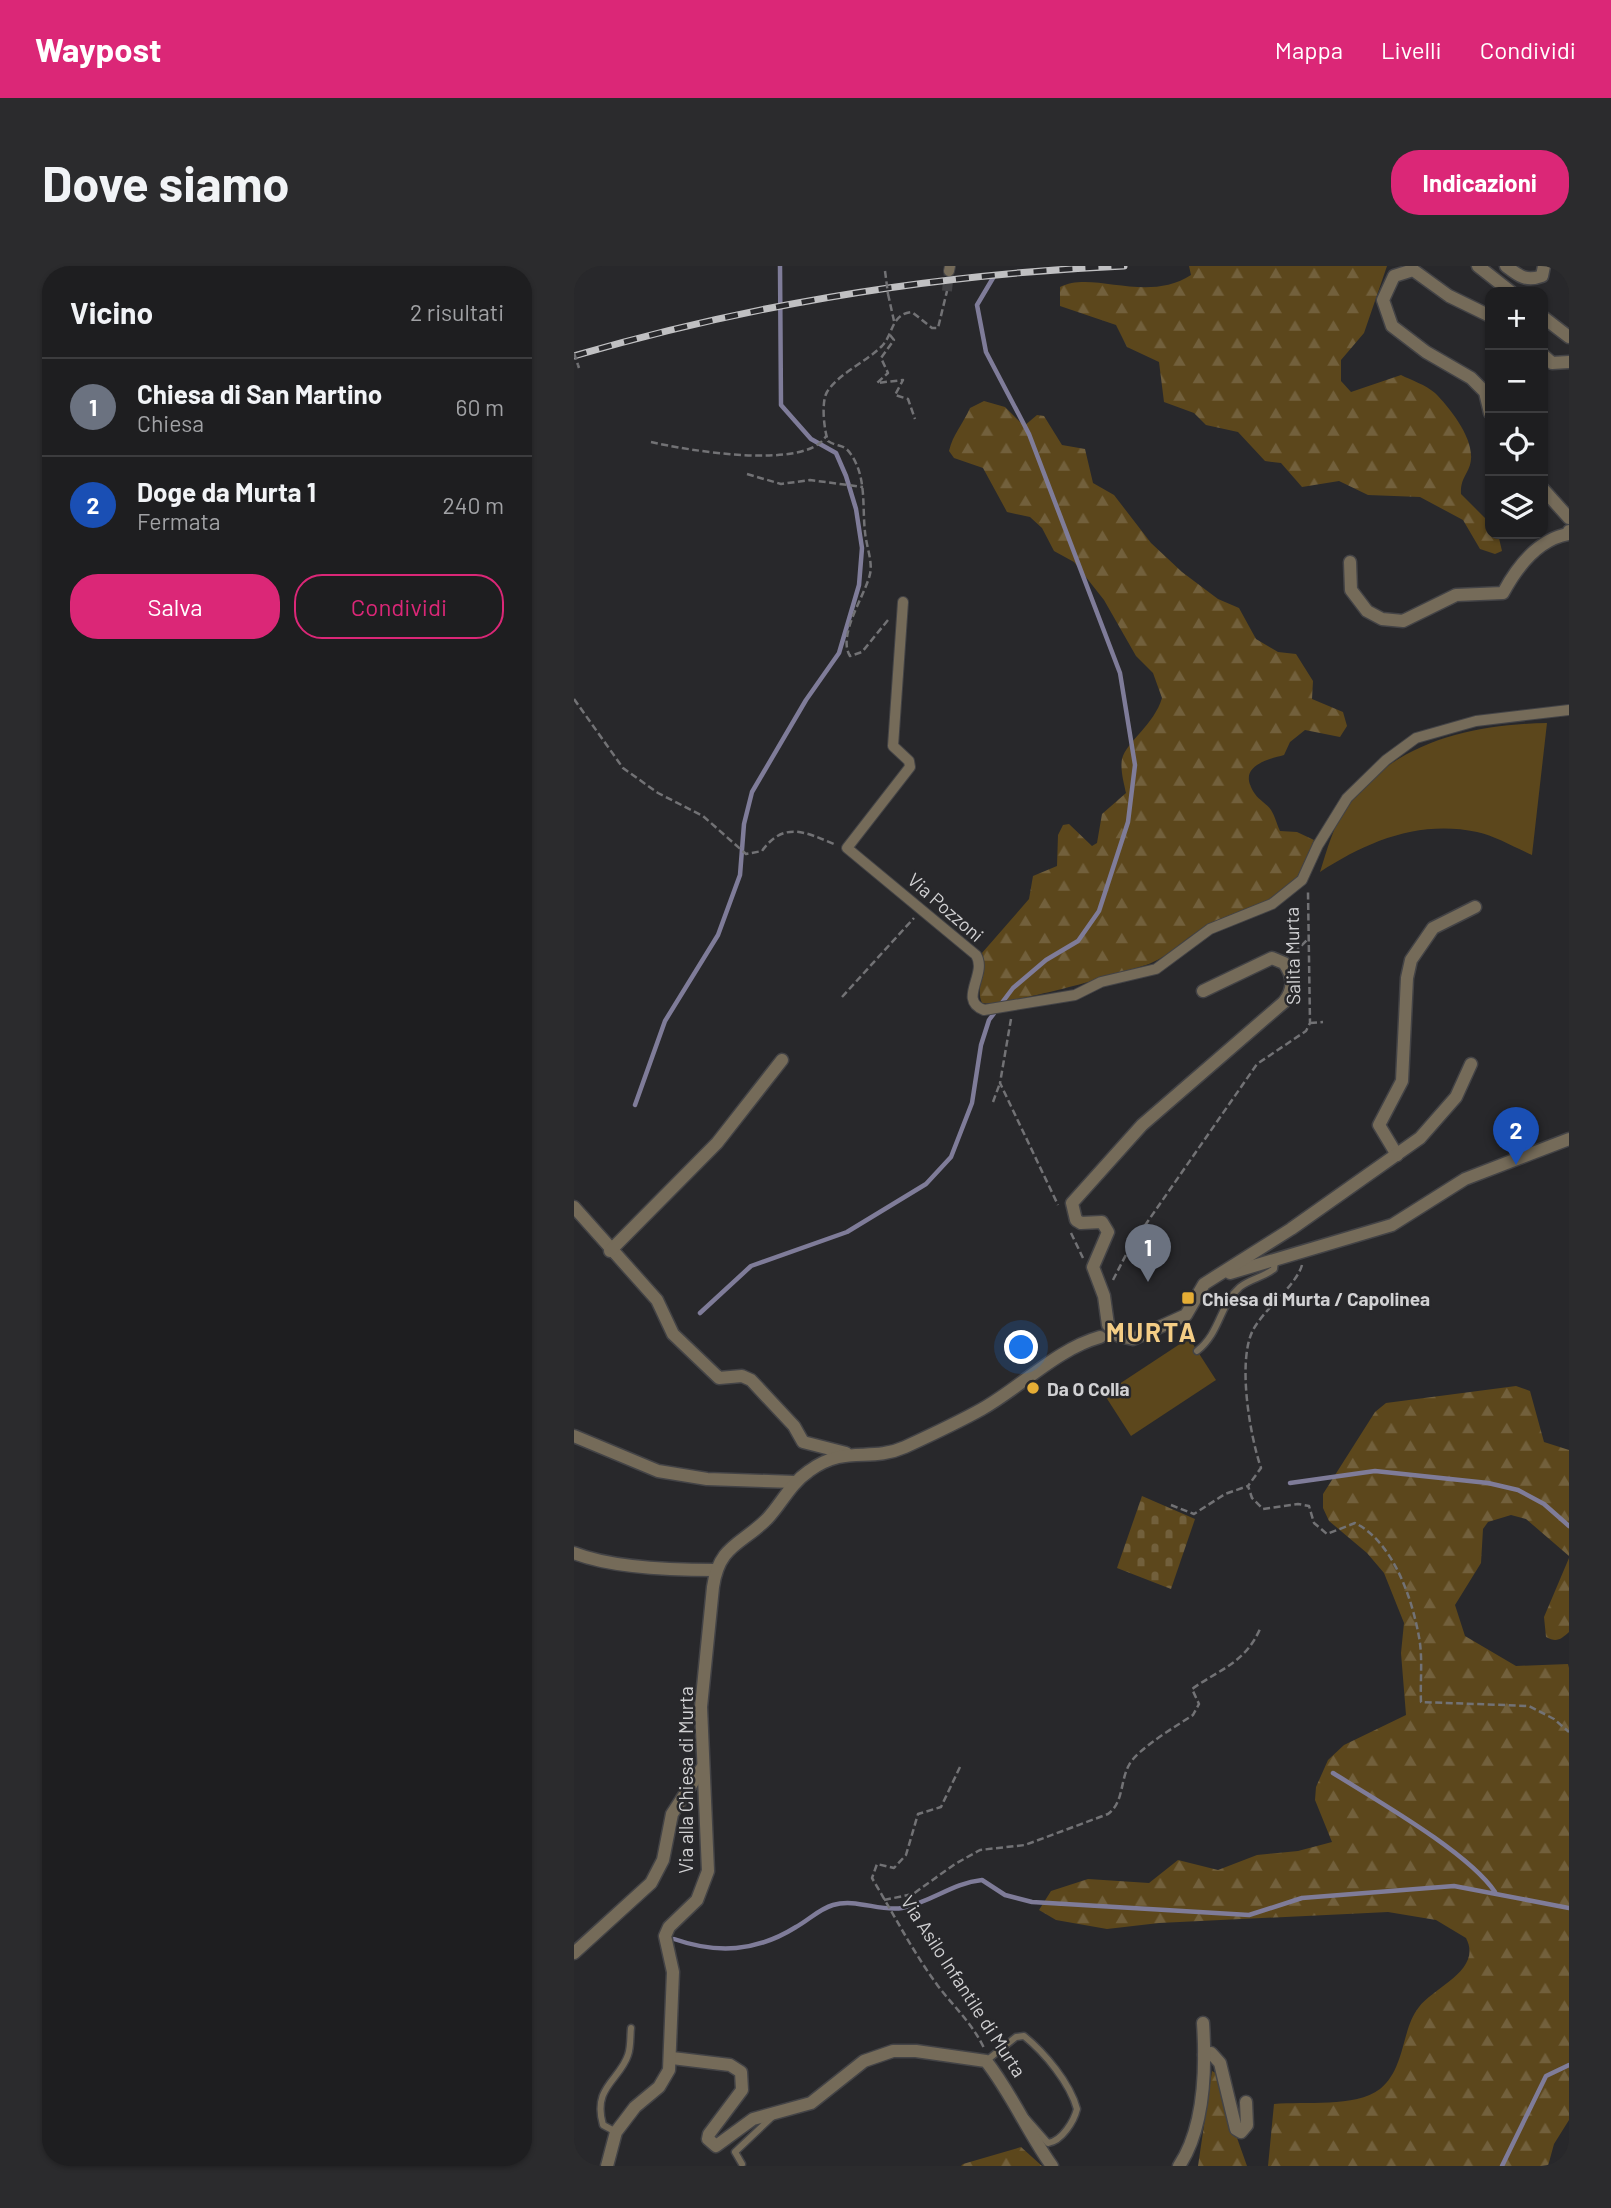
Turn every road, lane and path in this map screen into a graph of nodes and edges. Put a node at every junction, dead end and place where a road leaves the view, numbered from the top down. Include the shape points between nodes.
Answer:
1 (1478, 266) edge
2 (1506, 266) edge
3 (1544, 266) edge
4 (885, 271) dead end
5 (1505, 287) edge
6 (947, 290) tunnel mouth
7 (1485, 314) edge
8 (894, 321) junction
9 (1548, 321) edge
10 (890, 335) junction
11 (1569, 337) edge
12 (574, 353) edge
13 (1548, 359) edge
14 (1569, 362) edge
15 (578, 367) dead end
16 (1485, 392) edge
17 (915, 419) dead end
18 (826, 436) junction
19 (651, 442) dead end
20 (747, 474) dead end
21 (863, 488) junction
22 (1548, 495) edge
23 (1569, 518) edge
24 (1569, 531) edge
25 (1350, 562) dead end
26 (903, 602) joint
27 (574, 699) edge
28 (1569, 710) edge
29 (848, 848) junction
30 (1311, 883) dead end
31 (1475, 907) dead end
32 (923, 908) junction
33 (1308, 939) junction
34 (1284, 963) junction
35 (1203, 991) dead end
36 (842, 996) dead end
37 (1010, 1005) junction
38 (1323, 1022) dead end
39 (1310, 1023) junction
40 (782, 1060) dead end
41 (1471, 1064) dead end
42 (1000, 1083) junction
43 (993, 1101) dead end
44 (1569, 1139) edge
45 (1398, 1155) junction
46 (574, 1207) edge
47 (1063, 1216) dead end
48 (1069, 1228) dead end
49 (610, 1251) junction
50 (1303, 1253) junction
51 (1275, 1262) junction
52 (1086, 1265) dead end
53 (1219, 1276) junction
54 (1104, 1296) junction
55 (1108, 1325) junction
56 (1119, 1336) junction
57 (1100, 1337) junction
58 (1197, 1350) dead end
59 (574, 1436) edge
60 (850, 1454) junction
61 (795, 1482) junction
62 (1248, 1486) junction
63 (1171, 1505) dead end
64 (574, 1553) edge
65 (715, 1570) junction
66 (1260, 1629) dead end
67 (1569, 1732) edge
68 (960, 1767) dead end
69 (702, 1768) junction
70 (884, 1900) junction
71 (574, 1953) edge
72 (1203, 2024) dead end
73 (631, 2028) dead end
74 (1204, 2055) junction
75 (672, 2058) junction
76 (986, 2061) junction
77 (1246, 2102) dead end
78 (777, 2113) junction
79 (1020, 2116) junction
80 (615, 2132) junction
81 (741, 2164) dead end
82 (607, 2166) edge
83 (1052, 2166) edge
84 (1179, 2166) edge

1 - 5 street
2 - 3 street via 1532,280 1542,276
4 - 8 path, bridge
6 - 8 path via 938,328 912,312
7 - 16 street via 1448,296 1413,270 1394,276 1382,300 1392,326
8 - 10 path
9 - 11 street
10 - 17 path via 894,340 881,358 888,373 877,383 903,380 894,395 908,399
10 - 18 path via 826,394
12 - 15 path, bridge
13 - 14 street via 1561,365
18 - 19 path via 820,446 807,452 745,457 702,449 691,452
18 - 21 path via 853,456
20 - 21 path via 781,484 810,480
21 - 26 path via 871,572 851,620 850,656 862,652
22 - 23 street
24 - 25 street via 1536,549 1503,593 1456,595 1403,621 1382,619 1367,611 1351,590
26 - 29 street via 892,746 910,767
27 - 29 path via 623,768 703,816 746,853 762,851 769,841 797,831
28 - 37 street via 1476,721 1416,738 1347,797 1302,880 1284,897 1210,929 1156,969 1101,982 1075,995
29 - 32 street, Via Pozzoni
30 - 33 path, Salita Murta
31 - 45 street via 1433,928 1411,960 1406,978 1402,1081 1379,1125
32 - 36 path
32 - 37 street, Via Pozzoni via 979,959 974,1003 984,1010
33 - 34 path
33 - 39 path, Salita Murta
34 - 35 street via 1265,960
34 - 54 street via 1292,986 1284,1002 1142,1125 1072,1203 1076,1220 1102,1222 1108,1231 1093,1267
37 - 42 path
38 - 39 path
39 - 54 path, Salita Murta via 1306,1031 1257,1064 1130,1247
40 - 49 street via 717,1143
41 - 45 street via 1456,1097 1420,1139
42 - 43 path
42 - 47 path
44 - 50 street via 1465,1179 1392,1225
45 - 53 street
46 - 49 street
48 - 52 path
49 - 60 street via 657,1300 673,1334 719,1378 751,1380 803,1442
50 - 51 street
50 - 62 path via 1301,1269 1252,1330 1246,1353 1252,1441 1261,1468
51 - 53 street
51 - 58 lane via 1264,1278 1241,1286 1226,1305 1212,1339
53 - 56 street via 1199,1289 1186,1315 1133,1339
54 - 55 street
55 - 56 street via 1116,1327
55 - 57 street
56 - 57 street via 1110,1343
57 - 60 street via 1078,1344 982,1409 905,1447 891,1453
59 - 61 street via 658,1471 707,1479
60 - 61 street via 835,1456
61 - 65 street via 765,1521 732,1545
62 - 63 path via 1224,1494 1194,1514
62 - 67 path via 1263,1509 1298,1503 1309,1506 1314,1523 1328,1534 1356,1523 1369,1530 1402,1578 1420,1639 1421,1702 1529,1706
64 - 65 street via 672,1570
65 - 69 street, Via alla Chiesa di Murta via 701,1707
66 - 70 path, Via Asilo Infantile di Murta via 1240,1660 1192,1689 1199,1704 1194,1715 1130,1762 1114,1810 1025,1845 980,1850 913,1894
68 - 70 path, Via Asilo Infantile di Murta via 941,1807 918,1814 906,1855 894,1868 877,1864 873,1870 872,1878
69 - 71 street via 671,1814 663,1860 651,1883
69 - 75 street, Via alla Chiesa di Murta via 708,1871 697,1900 669,1927 665,1937 673,1972
70 - 76 path, Via Asilo Infantile di Murta via 937,1985 975,2032
72 - 74 street
73 - 80 lane via 628,2056 602,2098 603,2125
74 - 77 street via 1211,2053 1220,2063 1236,2129 1241,2132 1247,2125
74 - 84 street via 1198,2115
75 - 78 street via 730,2065 741,2072 742,2090 711,2130 711,2144 722,2144 753,2119
75 - 80 street, Via alla Chiesa di Murta via 659,2087
76 - 78 street via 893,2051 864,2061 811,2103
76 - 79 street, Via Asilo Infantile di Murta via 1013,2097
76 - 79 lane via 1016,2037 1024,2036 1039,2048 1077,2109 1063,2135 1048,2143
78 - 81 lane via 735,2152
79 - 83 street, Via Asilo Infantile di Murta
80 - 82 street, Via alla Chiesa di Murta

